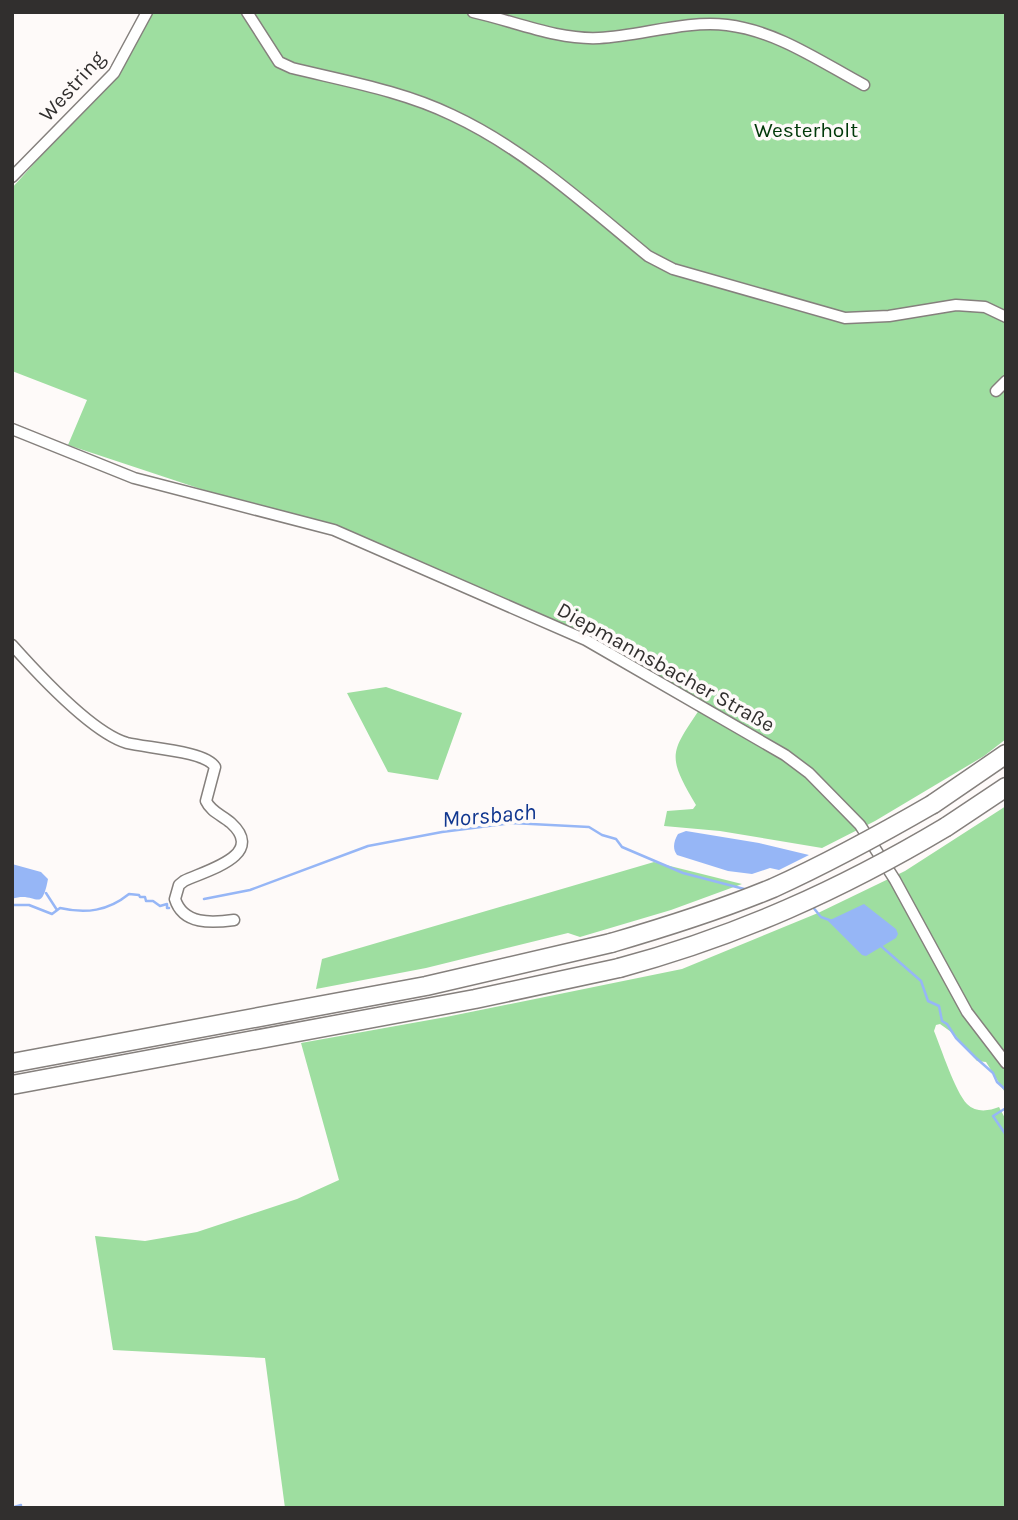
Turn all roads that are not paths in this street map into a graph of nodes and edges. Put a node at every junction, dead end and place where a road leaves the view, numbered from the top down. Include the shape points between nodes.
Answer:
1 (147, 12) edge
2 (247, 12) edge
3 (473, 12) edge
4 (864, 85) dead end
5 (12, 177) edge
6 (1006, 317) edge
7 (1006, 381) edge
8 (996, 391) dead end
9 (12, 429) edge
10 (12, 645) edge
11 (1006, 754) edge
12 (1006, 787) edge
13 (234, 920) dead end
14 (12, 1063) edge
15 (1006, 1063) edge
16 (12, 1085) edge

1 - 5 street, Westring via 114,73
2 - 6 street via 279,62 453,115 514,150 648,256 673,269 845,318 956,305 985,307
3 - 4 street via 587,38 727,25 784,42
7 - 8 street
9 - 15 street, Diepmannsbacher Straße via 134,478 334,530 586,640 785,755 860,825 967,1012
10 - 13 street via 86,720 108,735 212,762 215,767 206,801 236,828 239,849 225,864 184,881 175,899 181,911 194,919
11 - 14 highway, bridge via 876,837 771,888 663,928 426,986
12 - 16 highway, bridge via 853,879 749,927 681,951 487,996

